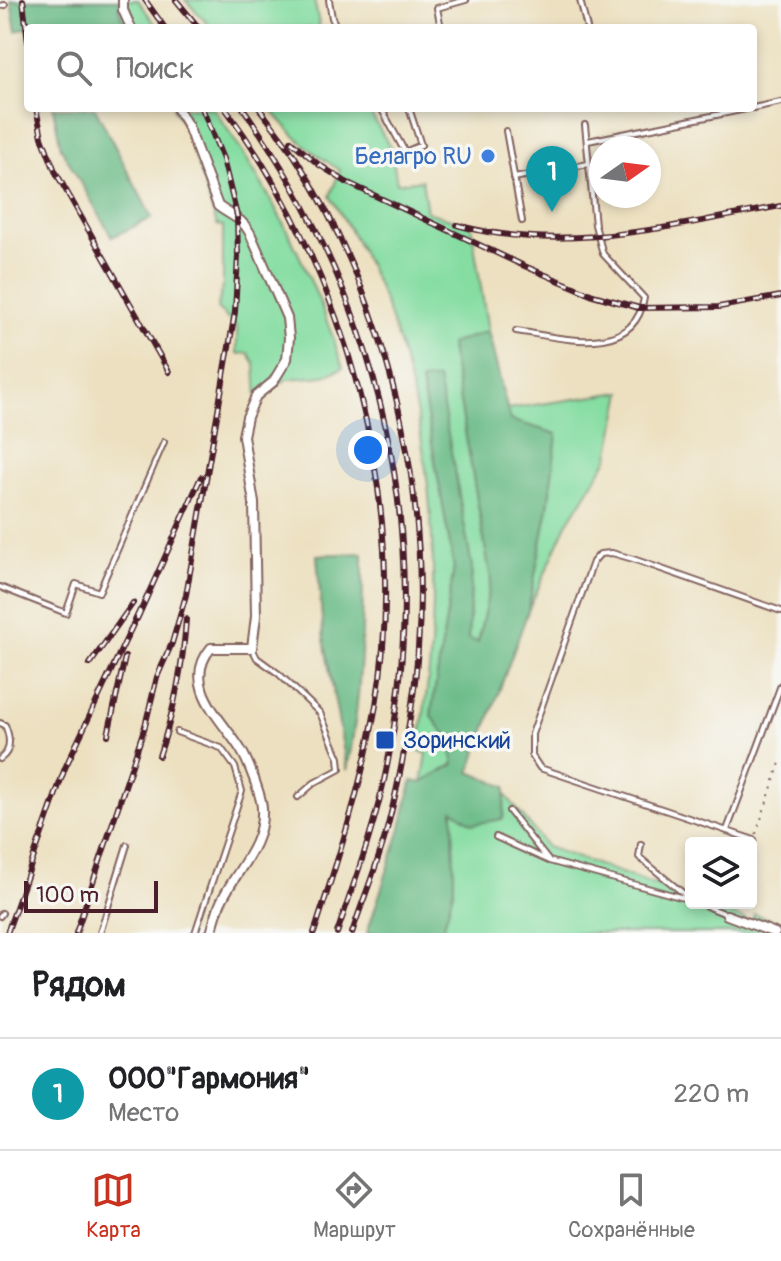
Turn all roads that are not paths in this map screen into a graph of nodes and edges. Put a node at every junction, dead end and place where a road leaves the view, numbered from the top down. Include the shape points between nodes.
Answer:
1 (123, 0) edge
2 (329, 0) edge
3 (465, 0) edge
4 (580, 0) edge
5 (129, 24) edge
6 (335, 24) edge
7 (440, 24) edge
8 (586, 24) edge
9 (781, 102) edge
10 (757, 107) edge
11 (179, 112) edge
12 (383, 112) edge
13 (410, 112) edge
14 (732, 112) edge
15 (585, 125) dead end
16 (506, 131) dead end
17 (588, 141) junction
18 (588, 164) junction
19 (514, 178) junction
20 (522, 221) dead end
21 (516, 331) dead end
22 (164, 442) dead end
23 (0, 587) edge
24 (781, 611) edge
25 (252, 648) junction
26 (781, 685) edge
27 (0, 723) edge
28 (177, 732) dead end
29 (0, 759) edge
30 (298, 797) dead end
31 (509, 811) dead end
32 (727, 830) junction
33 (496, 837) dead end
34 (746, 837) edge
35 (641, 844) dead end
36 (127, 845) dead end
37 (549, 861) junction
38 (685, 895) edge
39 (685, 898) edge
40 (713, 909) edge
41 (727, 915) joint
42 (100, 933) edge
43 (195, 933) edge
44 (211, 933) edge
45 (775, 933) edge

1 - 5 street
2 - 6 lane
3 - 7 lane via 437,8
4 - 8 lane
9 - 10 lane
11 - 25 street via 218,206 245,223 287,318 287,359 273,382 256,396 243,436 254,503
12 - 13 lane via 405,152 421,145
14 - 17 lane
15 - 17 lane
16 - 19 lane
17 - 18 lane
18 - 19 lane
18 - 21 lane via 603,254 644,298 642,310 626,332 591,342
19 - 20 lane
22 - 23 lane via 99,592 76,584 66,613
24 - 32 lane via 633,559 600,554 532,734 532,756 540,768
25 - 30 lane via 320,713 339,758 340,769
25 - 44 street via 211,648 200,670 203,692 243,752 262,808 252,854 221,900
26 - 32 lane
27 - 29 lane via 10,741
28 - 43 lane via 221,748 235,767 242,791
31 - 37 lane
32 - 34 lane
33 - 37 lane
35 - 38 lane via 639,857
36 - 42 lane
37 - 39 lane
40 - 41 lane
41 - 45 street

